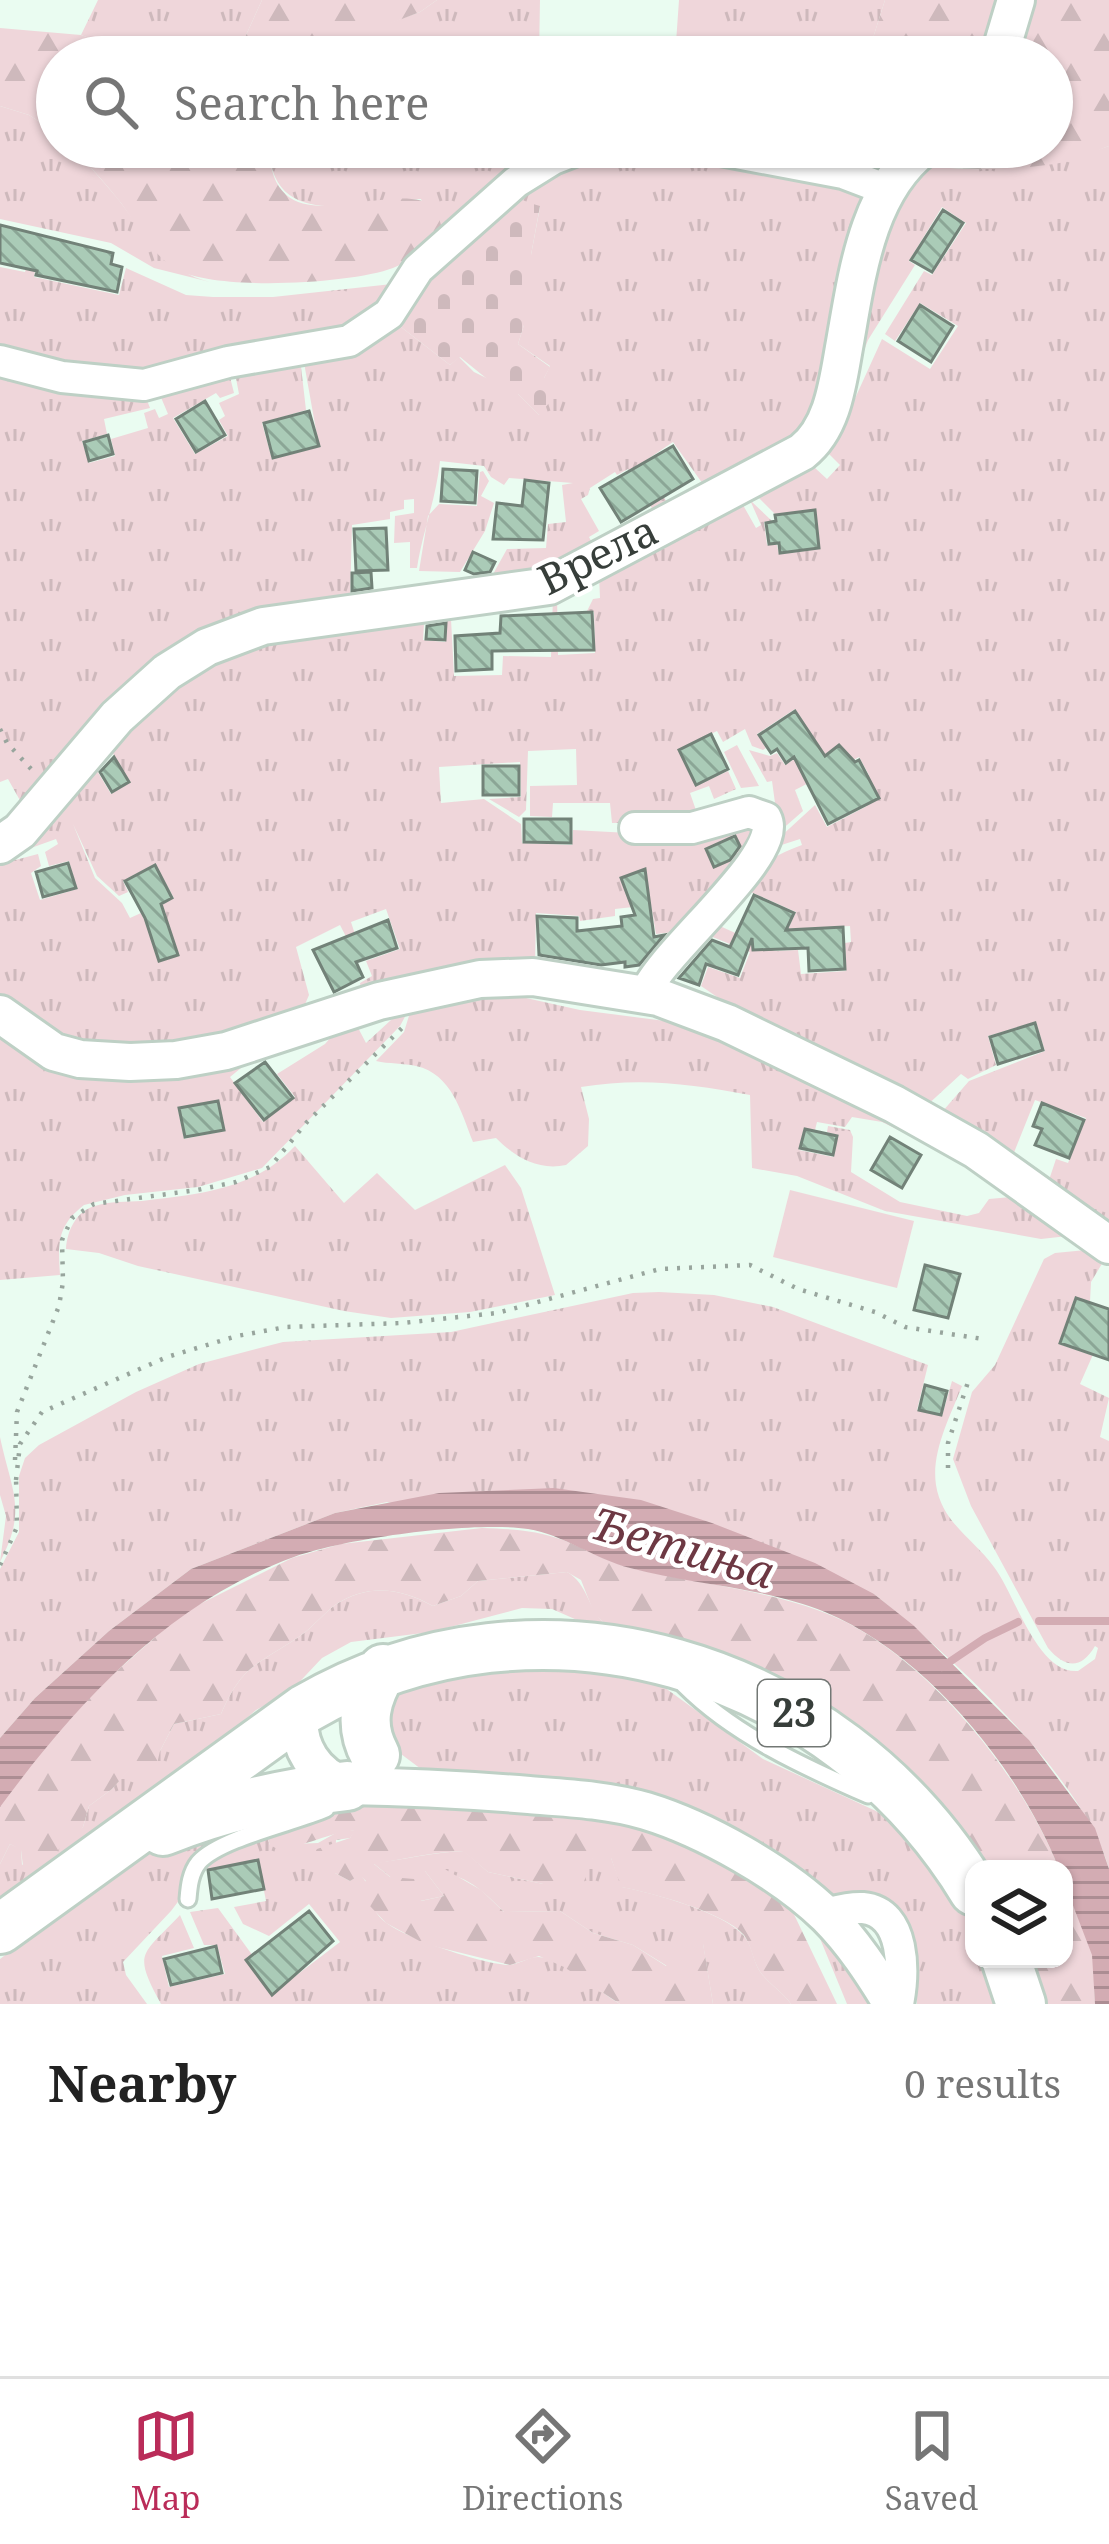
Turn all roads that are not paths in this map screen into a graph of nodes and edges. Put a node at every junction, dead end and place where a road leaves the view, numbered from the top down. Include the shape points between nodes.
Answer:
1 (1016, 0) edge
2 (1005, 36) edge
3 (543, 168) edge
4 (821, 168) edge
5 (905, 168) edge
6 (885, 189) junction
7 (0, 361) edge
8 (634, 828) dead end
9 (0, 845) edge
10 (645, 994) junction
11 (0, 1014) edge
12 (1109, 1245) edge
13 (383, 1669) junction
14 (302, 1711) junction
15 (361, 1770) junction
16 (108, 1851) junction
17 (965, 1878) edge
18 (188, 1899) dead end
19 (0, 1929) edge
20 (1009, 1968) edge
21 (895, 2004) edge
22 (1021, 2004) edge

1 - 2 street
3 - 7 street via 516,182 418,269 389,314 349,341 144,385
4 - 6 street
5 - 6 street
6 - 9 street, Врела via 828,416 802,452 549,586 236,633 167,672
8 - 10 street via 692,828 749,812 771,827 734,887
10 - 11 street via 504,977 407,993 226,1051 130,1062 54,1052
10 - 12 street via 727,1023 894,1104 976,1150
13 - 14 main road, 23
13 - 15 main road via 367,1700
13 - 17 main road, 23 via 509,1646 610,1648 664,1659 768,1697 853,1752 915,1808
14 - 15 street via 302,1743 314,1764 334,1782
14 - 16 main road, 23
15 - 16 main road
15 - 18 lane via 322,1811 200,1861
15 - 21 street via 395,1772 434,1788 600,1801 710,1837 825,1914
16 - 19 main road, 23
20 - 22 main road

